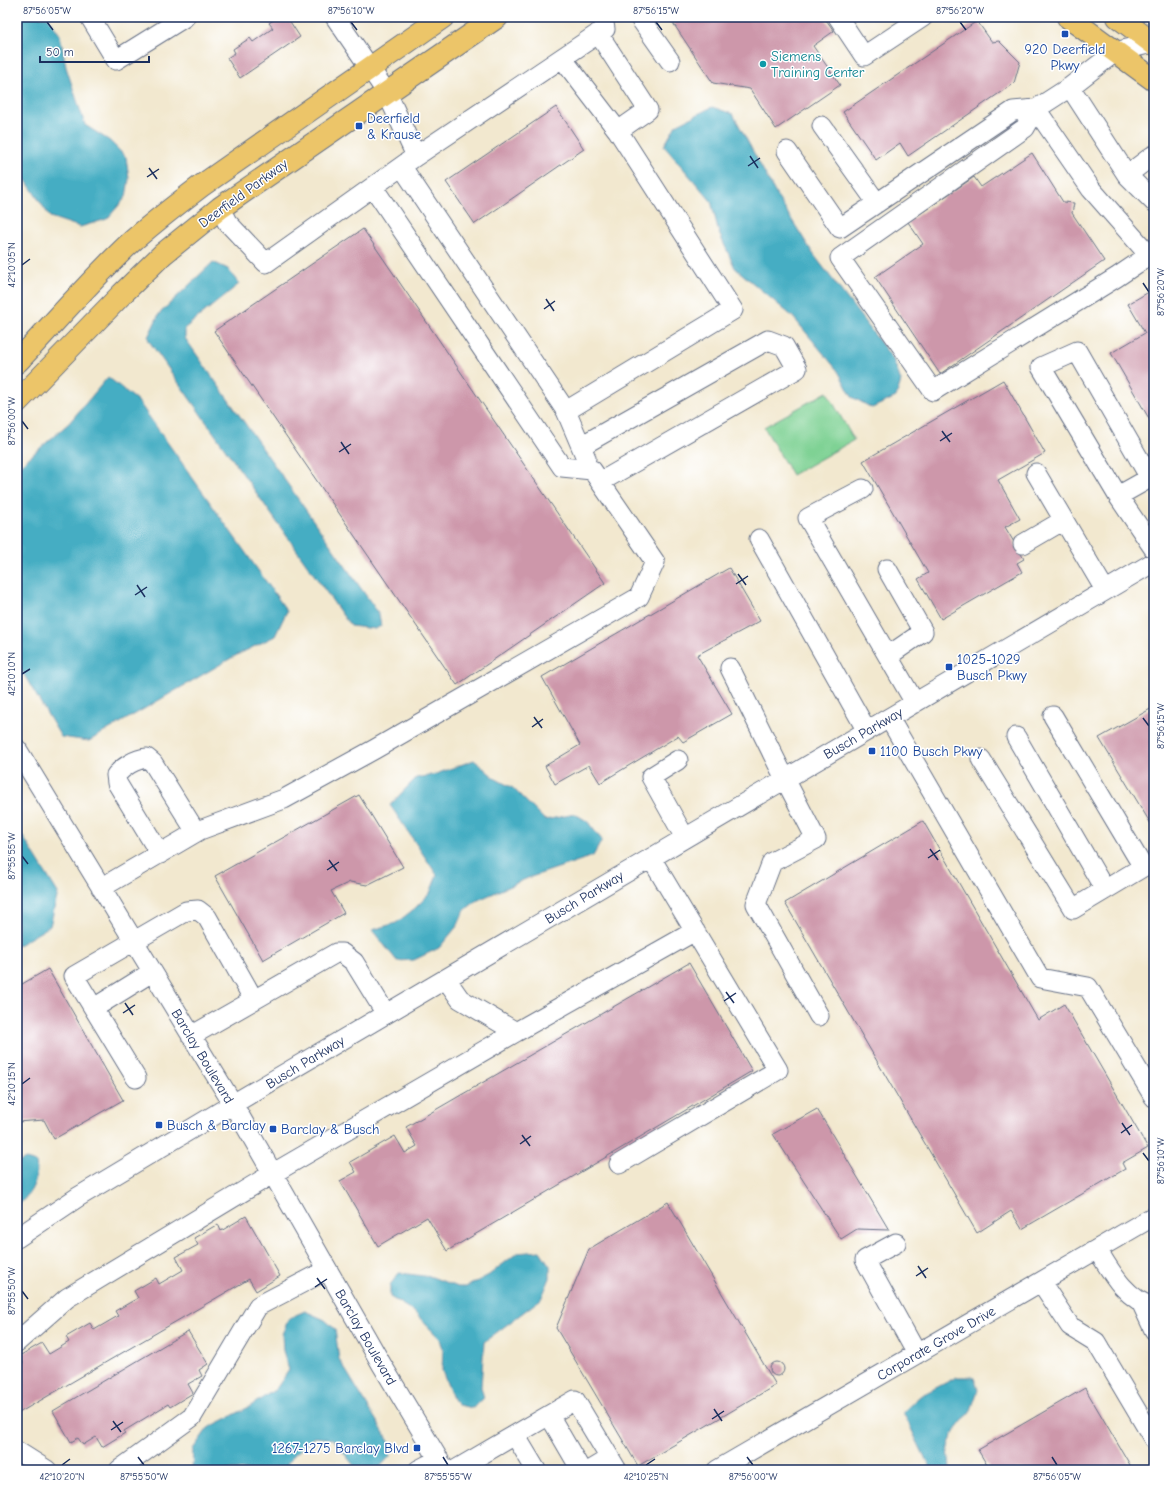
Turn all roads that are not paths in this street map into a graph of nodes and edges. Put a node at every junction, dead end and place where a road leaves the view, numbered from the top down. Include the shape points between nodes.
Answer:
1 (90, 17) edge
2 (185, 17) edge
3 (335, 17) edge
4 (443, 17) edge
5 (497, 17) edge
6 (639, 17) edge
7 (838, 17) edge
8 (923, 17) edge
9 (1068, 17) edge
10 (1118, 17) edge
11 (601, 25) edge
12 (1153, 42) edge
13 (1115, 52) junction
14 (562, 58) junction
15 (670, 62) dead end
16 (370, 68) junction
17 (1154, 80) edge
18 (1070, 87) junction
19 (387, 93) junction
20 (1036, 109) junction
21 (822, 126) dead end
22 (618, 131) junction
23 (787, 151) dead end
24 (1154, 157) edge
25 (409, 161) junction
26 (1127, 175) junction
27 (373, 187) junction
28 (1154, 202) edge
29 (877, 203) junction
30 (220, 208) junction
31 (1151, 254) edge
32 (17, 362) edge
33 (17, 402) edge
34 (566, 411) junction
35 (581, 446) junction
36 (1036, 473) dead end
37 (596, 476) junction
38 (1152, 476) edge
39 (863, 489) dead end
40 (1118, 496) junction
41 (1064, 520) junction
42 (759, 539) dead end
43 (1023, 544) dead end
44 (1154, 550) edge
45 (1154, 562) edge
46 (887, 569) dead end
47 (1105, 590) junction
48 (888, 656) junction
49 (730, 668) dead end
50 (915, 702) junction
51 (1053, 716) dead end
52 (889, 718) junction
53 (867, 731) junction
54 (1016, 738) dead end
55 (17, 749) edge
56 (981, 759) dead end
57 (678, 760) dead end
58 (785, 779) junction
59 (196, 832) junction
60 (685, 838) junction
61 (160, 854) junction
62 (652, 858) junction
63 (101, 888) junction
64 (1105, 890) junction
65 (695, 931) junction
66 (133, 941) junction
67 (152, 972) junction
68 (446, 979) junction
69 (254, 1000) junction
70 (94, 1008) junction
71 (386, 1014) junction
72 (819, 1016) dead end
73 (516, 1032) junction
74 (191, 1036) junction
75 (136, 1078) dead end
76 (1154, 1097) edge
77 (233, 1104) junction
78 (619, 1164) dead end
79 (272, 1174) junction
80 (1154, 1216) edge
81 (17, 1238) edge
82 (896, 1243) dead end
83 (1096, 1249) junction
84 (327, 1270) junction
85 (1041, 1282) junction
86 (1148, 1304) edge
87 (1154, 1330) edge
88 (17, 1342) edge
89 (917, 1354) junction
90 (549, 1415) junction
91 (515, 1435) junction
92 (1154, 1440) edge
93 (17, 1451) edge
94 (442, 1464) edge
95 (613, 1464) edge
96 (47, 1470) edge
97 (119, 1470) edge
98 (418, 1470) edge
99 (455, 1470) edge
100 (536, 1470) edge
101 (581, 1470) edge
102 (590, 1470) edge
103 (717, 1470) edge

1 - 2 street via 116,60
3 - 16 street
4 - 16 main road, Deerfield Parkway
5 - 19 main road, Deerfield Parkway
6 - 15 street
7 - 8 street via 864,56
9 - 13 main road
10 - 12 main road
11 - 14 street
11 - 22 street via 648,110
12 - 13 street
13 - 17 main road
13 - 18 street
14 - 22 street
14 - 25 street
16 - 19 street
16 - 32 main road, Deerfield Parkway via 167,212 85,288
18 - 20 street
18 - 26 street
19 - 25 street
19 - 30 main road, Deerfield Parkway
20 - 29 street via 1013,111
20 - 31 street via 1090,189
20 - 31 street via 1025,128 840,258 933,391
21 - 29 street
22 - 34 street via 733,310
23 - 29 street via 840,228
24 - 26 street
25 - 27 street
25 - 34 street
26 - 28 street
27 - 30 street via 266,263 227,222
27 - 37 street via 562,467
30 - 33 main road, Deerfield Parkway via 163,254
34 - 35 street
35 - 37 street
35 - 37 street via 768,340 784,346 796,369
36 - 41 street
37 - 59 street via 655,562 640,597 284,799
38 - 40 street
38 - 40 street via 1077,351 1041,368
39 - 48 street via 808,518
40 - 44 street
41 - 43 street
41 - 47 street
42 - 53 street
45 - 47 street, Busch Parkway
46 - 48 street via 923,632
47 - 50 street, Busch Parkway
48 - 50 street
49 - 58 street
50 - 52 street, Busch Parkway
51 - 64 street via 1143,867
52 - 53 street, Busch Parkway
52 - 76 street via 1040,978 1088,987
53 - 58 street, Busch Parkway
54 - 64 street
55 - 63 street, Barclay Boulevard
56 - 64 street via 1073,909
57 - 60 street via 651,777
58 - 60 street, Busch Parkway
58 - 72 street via 816,839 772,862 756,904
59 - 61 street
59 - 61 street via 153,763 147,758 140,758 120,770 116,775 117,784
60 - 62 street, Busch Parkway
61 - 63 street
62 - 65 street
62 - 68 street, Busch Parkway
63 - 66 street, Barclay Boulevard
65 - 73 street
65 - 78 street via 778,1070
66 - 67 street, Barclay Boulevard
66 - 69 street via 186,911 198,910 207,917
66 - 70 street via 74,976
67 - 70 street
67 - 74 street, Barclay Boulevard
68 - 71 street, Busch Parkway
68 - 73 street via 460,999
69 - 71 street via 336,953 342,953 354,962
69 - 74 street
70 - 75 street
71 - 77 street, Busch Parkway
73 - 79 street
74 - 77 street, Barclay Boulevard
77 - 79 street, Barclay Boulevard
77 - 81 street, Busch Parkway via 78,1197
79 - 84 street, Barclay Boulevard
79 - 88 street via 67,1298
80 - 83 street, Corporate Grove Drive
82 - 89 street via 865,1260
83 - 85 street, Corporate Grove Drive
83 - 86 street via 1116,1279 1132,1295
84 - 94 street, Barclay Boulevard
84 - 97 street via 258,1306 192,1417
85 - 89 street, Corporate Grove Drive
85 - 92 street via 1070,1326 1096,1342
86 - 87 street
89 - 103 street, Corporate Grove Drive
90 - 91 street
90 - 95 street via 575,1400
90 - 101 street
91 - 99 street
91 - 100 street
93 - 96 street
94 - 98 street
95 - 102 street

